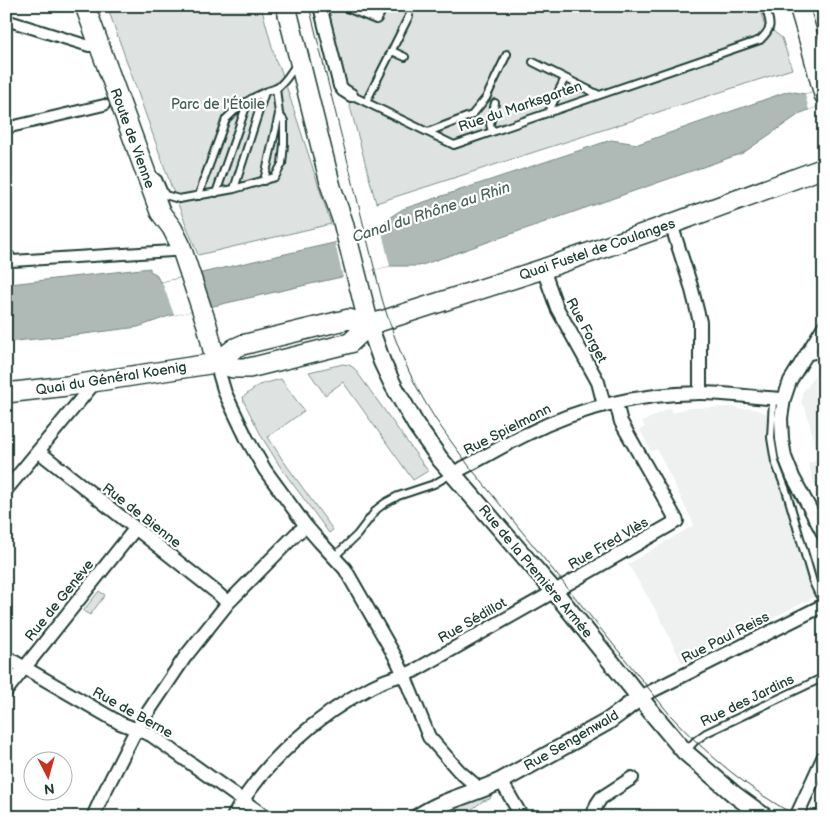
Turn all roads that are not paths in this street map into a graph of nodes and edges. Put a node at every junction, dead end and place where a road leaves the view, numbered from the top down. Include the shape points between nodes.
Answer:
1 (85, 6) edge
2 (286, 6) edge
3 (320, 6) edge
4 (347, 6) edge
5 (382, 6) edge
6 (765, 6) edge
7 (799, 6) edge
8 (371, 10) edge
9 (409, 16) dead end
10 (6, 20) edge
11 (286, 33) dead end
12 (89, 46) dead end
13 (392, 51) junction
14 (507, 54) dead end
15 (405, 57) dead end
16 (297, 61) junction
17 (533, 62) dead end
18 (565, 78) junction
19 (822, 87) edge
20 (276, 88) junction
21 (265, 92) junction
22 (351, 95) joint
23 (599, 95) junction
24 (248, 101) junction
25 (366, 102) junction
26 (495, 103) dead end
27 (104, 105) dead end
28 (548, 113) junction
29 (279, 114) junction
30 (6, 128) edge
31 (428, 132) junction
32 (492, 132) junction
33 (144, 167) junction
34 (824, 168) edge
35 (264, 181) junction
36 (234, 189) junction
37 (216, 193) junction
38 (200, 196) junction
39 (671, 224) junction
40 (172, 251) dead end
41 (6, 254) edge
42 (543, 269) junction
43 (368, 325) junction
44 (824, 326) edge
45 (824, 353) edge
46 (804, 358) junction
47 (216, 362) junction
48 (96, 382) junction
49 (6, 393) edge
50 (700, 393) junction
51 (778, 399) junction
52 (610, 404) junction
53 (38, 451) junction
54 (453, 473) junction
55 (6, 490) edge
56 (677, 521) joint
57 (306, 526) junction
58 (135, 529) junction
59 (824, 535) edge
60 (334, 557) junction
61 (554, 591) junction
62 (824, 597) edge
63 (228, 603) junction
64 (824, 605) edge
65 (6, 657) edge
66 (24, 668) junction
67 (404, 676) junction
68 (824, 677) edge
69 (6, 691) edge
70 (640, 698) junction
71 (136, 730) junction
72 (685, 752) junction
73 (824, 756) edge
74 (632, 778) dead end
75 (501, 781) junction
76 (481, 790) junction
77 (242, 800) junction
78 (93, 817) edge
79 (233, 817) edge
80 (266, 817) edge
81 (418, 817) edge
82 (522, 817) edge
83 (592, 817) edge
84 (765, 817) edge
85 (796, 817) edge

1 - 33 main road, Route de Vienne
2 - 16 main road
3 - 22 street, Rue du Marksgarten via 340,86
4 - 8 street
5 - 8 street via 376,18
6 - 23 lane, Rue du Marksgarten via 770,23 768,32 760,40
7 - 19 main road
9 - 13 lane
10 - 12 street
11 - 16 lane
13 - 15 lane
13 - 25 lane
14 - 31 lane via 486,98 472,115
16 - 20 lane
16 - 43 main road, Rue de la Première Armée
17 - 18 lane
18 - 23 lane
18 - 28 lane
20 - 21 lane
20 - 29 lane
21 - 24 lane
21 - 36 lane
22 - 25 lane, Rue du Marksgarten
23 - 28 lane, Rue du Marksgarten
24 - 37 lane
24 - 38 lane via 226,119
25 - 31 lane, Rue du Marksgarten
26 - 32 lane via 490,124
27 - 30 street
28 - 32 lane, Rue du Marksgarten
29 - 35 lane
29 - 35 lane via 284,121 282,164 275,177
31 - 32 lane, Rue du Marksgarten via 454,145
33 - 38 lane via 158,179 165,195 179,199
33 - 47 main road, Route de Vienne via 160,212 180,244
34 - 39 main road, Quai Fustel de Coulanges
35 - 36 lane
36 - 37 lane
37 - 38 lane
39 - 42 main road, Quai Fustel de Coulanges
39 - 50 street via 699,315
40 - 41 street via 12,261
42 - 43 main road, Quai Fustel de Coulanges
42 - 52 street, Rue Forget via 557,308
43 - 47 main road, Quai du Général Koenig via 350,343 249,368 233,368
43 - 54 street, Rue de la Première Armée via 393,385 430,445
44 - 46 street
45 - 46 lane
46 - 51 street
47 - 48 main road, Quai du Général Koenig
47 - 57 street via 225,393 247,439 265,470
48 - 49 main road, Quai du Général Koenig
48 - 53 street
50 - 51 street, Rue Spielmann
50 - 52 street, Rue Spielmann
51 - 59 street via 786,457
51 - 62 lane via 771,416 776,462 813,582 819,595
52 - 54 street, Rue Spielmann via 581,411 526,434
52 - 56 street, Rue Forget
53 - 55 street
53 - 58 street, Rue de Bienne
54 - 60 lane via 385,503
54 - 61 street, Rue de la Première Armée
56 - 61 street, Rue Fred Vlès
57 - 60 street
57 - 63 street
58 - 63 street, Rue de Bienne
58 - 66 street, Rue de Genève
60 - 67 street via 345,569
61 - 67 street, Rue Sédillot
61 - 70 street, Rue de la Première Armée
63 - 71 street via 185,657
64 - 70 street, Rue Paul Reiss
65 - 66 street, Rue de Berne
66 - 69 street, Rue de Genève
66 - 71 street, Rue de Berne
67 - 76 street via 429,737
67 - 77 street, Rue Sédillot via 396,676 372,687 313,725 274,761
68 - 72 lane, Rue des Jardins via 706,733
70 - 72 street, Rue de la Première Armée
70 - 75 street, Rue Sengenwald via 606,722
71 - 77 street, Rue de Berne via 151,735
71 - 78 street
72 - 84 street, Rue de la Première Armée
73 - 85 street
74 - 83 street via 601,798
75 - 76 street, Rue Sengenwald
75 - 82 street
76 - 81 street, Rue Sengenwald via 436,806
77 - 79 street, Rue Sédillot
77 - 80 street, Rue de Berne

